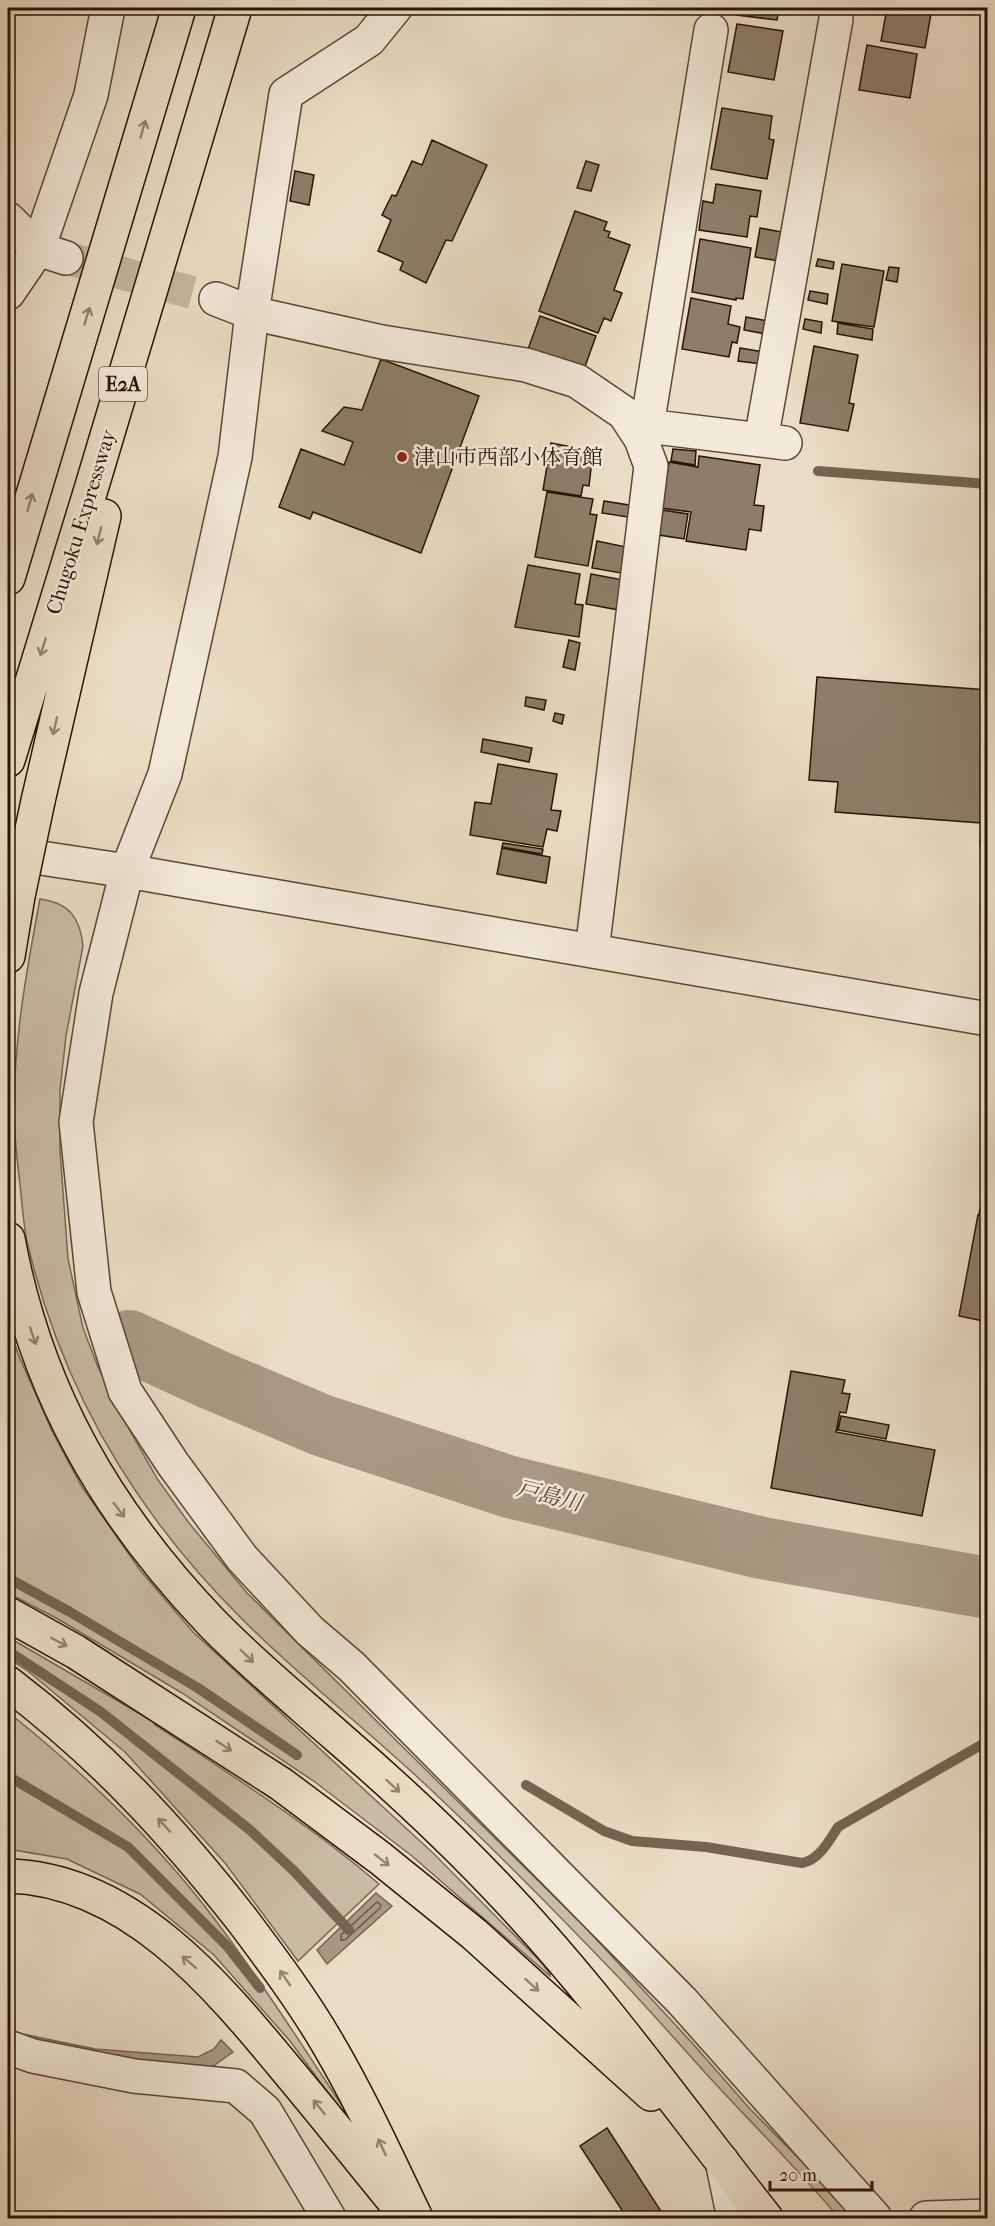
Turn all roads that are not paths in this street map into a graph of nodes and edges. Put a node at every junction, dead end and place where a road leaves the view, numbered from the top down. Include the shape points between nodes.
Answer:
1 (108, 8) edge
2 (179, 8) edge
3 (236, 8) edge
4 (396, 8) edge
5 (836, 19) dead end
6 (711, 30) dead end
7 (217, 72) junction
8 (8, 219) edge
9 (52, 253) junction
10 (8, 293) edge
11 (216, 299) tunnel mouth
12 (252, 313) junction
13 (636, 420) junction
14 (8, 578) edge
15 (8, 760) edge
16 (8, 853) edge
17 (127, 871) junction
18 (592, 951) junction
19 (8, 956) edge
20 (987, 1019) edge
21 (8, 1239) edge
22 (8, 1614) edge
23 (8, 1683) edge
24 (8, 1876) edge
25 (8, 2047) edge
26 (722, 2162) junction
27 (987, 2216) edge
28 (329, 2218) edge
29 (408, 2218) edge
30 (416, 2218) edge
31 (734, 2218) edge
32 (766, 2218) edge
33 (875, 2218) edge
34 (926, 2218) edge

1 - 9 street
14 -> 2 highway, E2A
3 - 7 highway, Chugoku Expressway / E2A
4 - 12 street via 369,40 286,94
5 - 13 street via 773,442
6 - 13 street
7 -> 15 highway, Chugoku Expressway / E2A
7 -> 19 highway, bridge via 96,549 38,801
8 - 9 street
9 - 10 street
11 - 12 street
12 - 13 street via 382,342 526,365 577,381
12 - 17 street via 235,457 165,774
13 - 18 street via 651,466
16 - 17 street
17 - 18 street
17 - 33 street via 96,993 76,1122 94,1293 125,1391 172,1464 242,1558 310,1631 351,1666 682,2001
18 - 20 street
21 -> 26 highway via 29,1323 77,1442 112,1502 161,1567 213,1624 427,1817 509,1899 617,2024
22 -> 26 highway via 172,1711 282,1784 380,1858 591,2037
30 -> 23 highway via 359,2100 285,1977 180,1843 132,1791
29 -> 24 highway via 241,2014 200,1972 128,1914 58,1884
25 - 28 street via 33,2056 134,2076 237,2086 265,2111
26 - 31 street
26 - 32 highway
27 - 34 street

